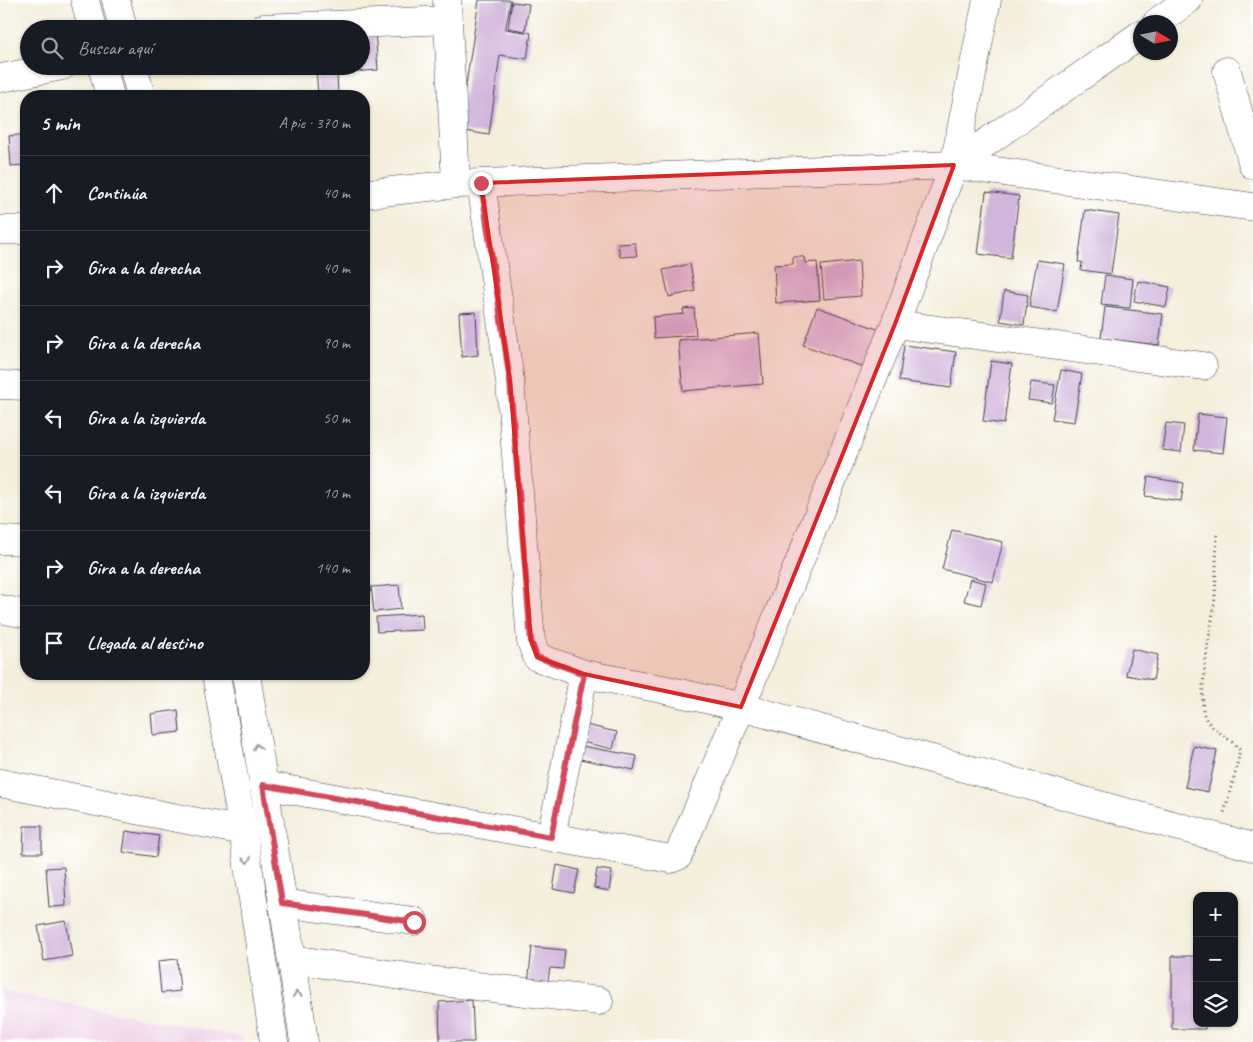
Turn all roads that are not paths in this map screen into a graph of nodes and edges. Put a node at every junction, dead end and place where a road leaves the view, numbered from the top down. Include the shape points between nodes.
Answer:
1 (85, 0) edge
2 (116, 0) edge
3 (987, 0) edge
4 (1188, 0) edge
5 (447, 10) edge
6 (1167, 15) edge
7 (90, 20) edge
8 (121, 20) edge
9 (345, 20) edge
10 (1133, 40) edge
11 (1227, 72) dead end
12 (20, 74) edge
13 (104, 75) edge
14 (135, 75) edge
15 (1, 78) dead end
16 (108, 90) edge
17 (139, 90) edge
18 (954, 165) junction
19 (1253, 165) edge
20 (468, 183) junction
21 (370, 193) edge
22 (1253, 207) edge
23 (0, 230) edge
24 (20, 230) edge
25 (895, 324) junction
26 (1203, 366) dead end
27 (0, 385) edge
28 (20, 386) edge
29 (0, 540) edge
30 (20, 541) edge
31 (0, 609) edge
32 (20, 613) edge
33 (584, 674) junction
34 (217, 680) edge
35 (247, 680) edge
36 (741, 707) junction
37 (0, 783) edge
38 (263, 785) junction
39 (243, 831) junction
40 (551, 837) junction
41 (1253, 847) edge
42 (282, 903) junction
43 (414, 922) dead end
44 (292, 959) junction
45 (599, 1001) dead end
46 (274, 1042) edge
47 (304, 1042) edge

1 - 7 street
2 - 8 street
3 - 18 street
4 - 6 street
5 - 9 street
5 - 20 street
10 - 18 street
11 - 19 street
12 - 15 street
13 - 16 street
14 - 17 street
18 - 20 street
18 - 22 street
18 - 25 street
20 - 21 street
20 - 33 street via 510,381 531,641 537,657
23 - 24 street
25 - 26 street
25 - 36 street
27 - 28 street
29 - 30 street
31 - 32 street
33 - 36 street
33 - 40 street
34 - 39 street
38 -> 35 street
36 - 40 street via 678,856 671,859
36 - 41 street
37 - 39 street
38 - 40 street
38 - 42 street
39 -> 46 street
42 - 43 street
42 - 44 street
44 - 45 street via 427,980
47 -> 44 street

